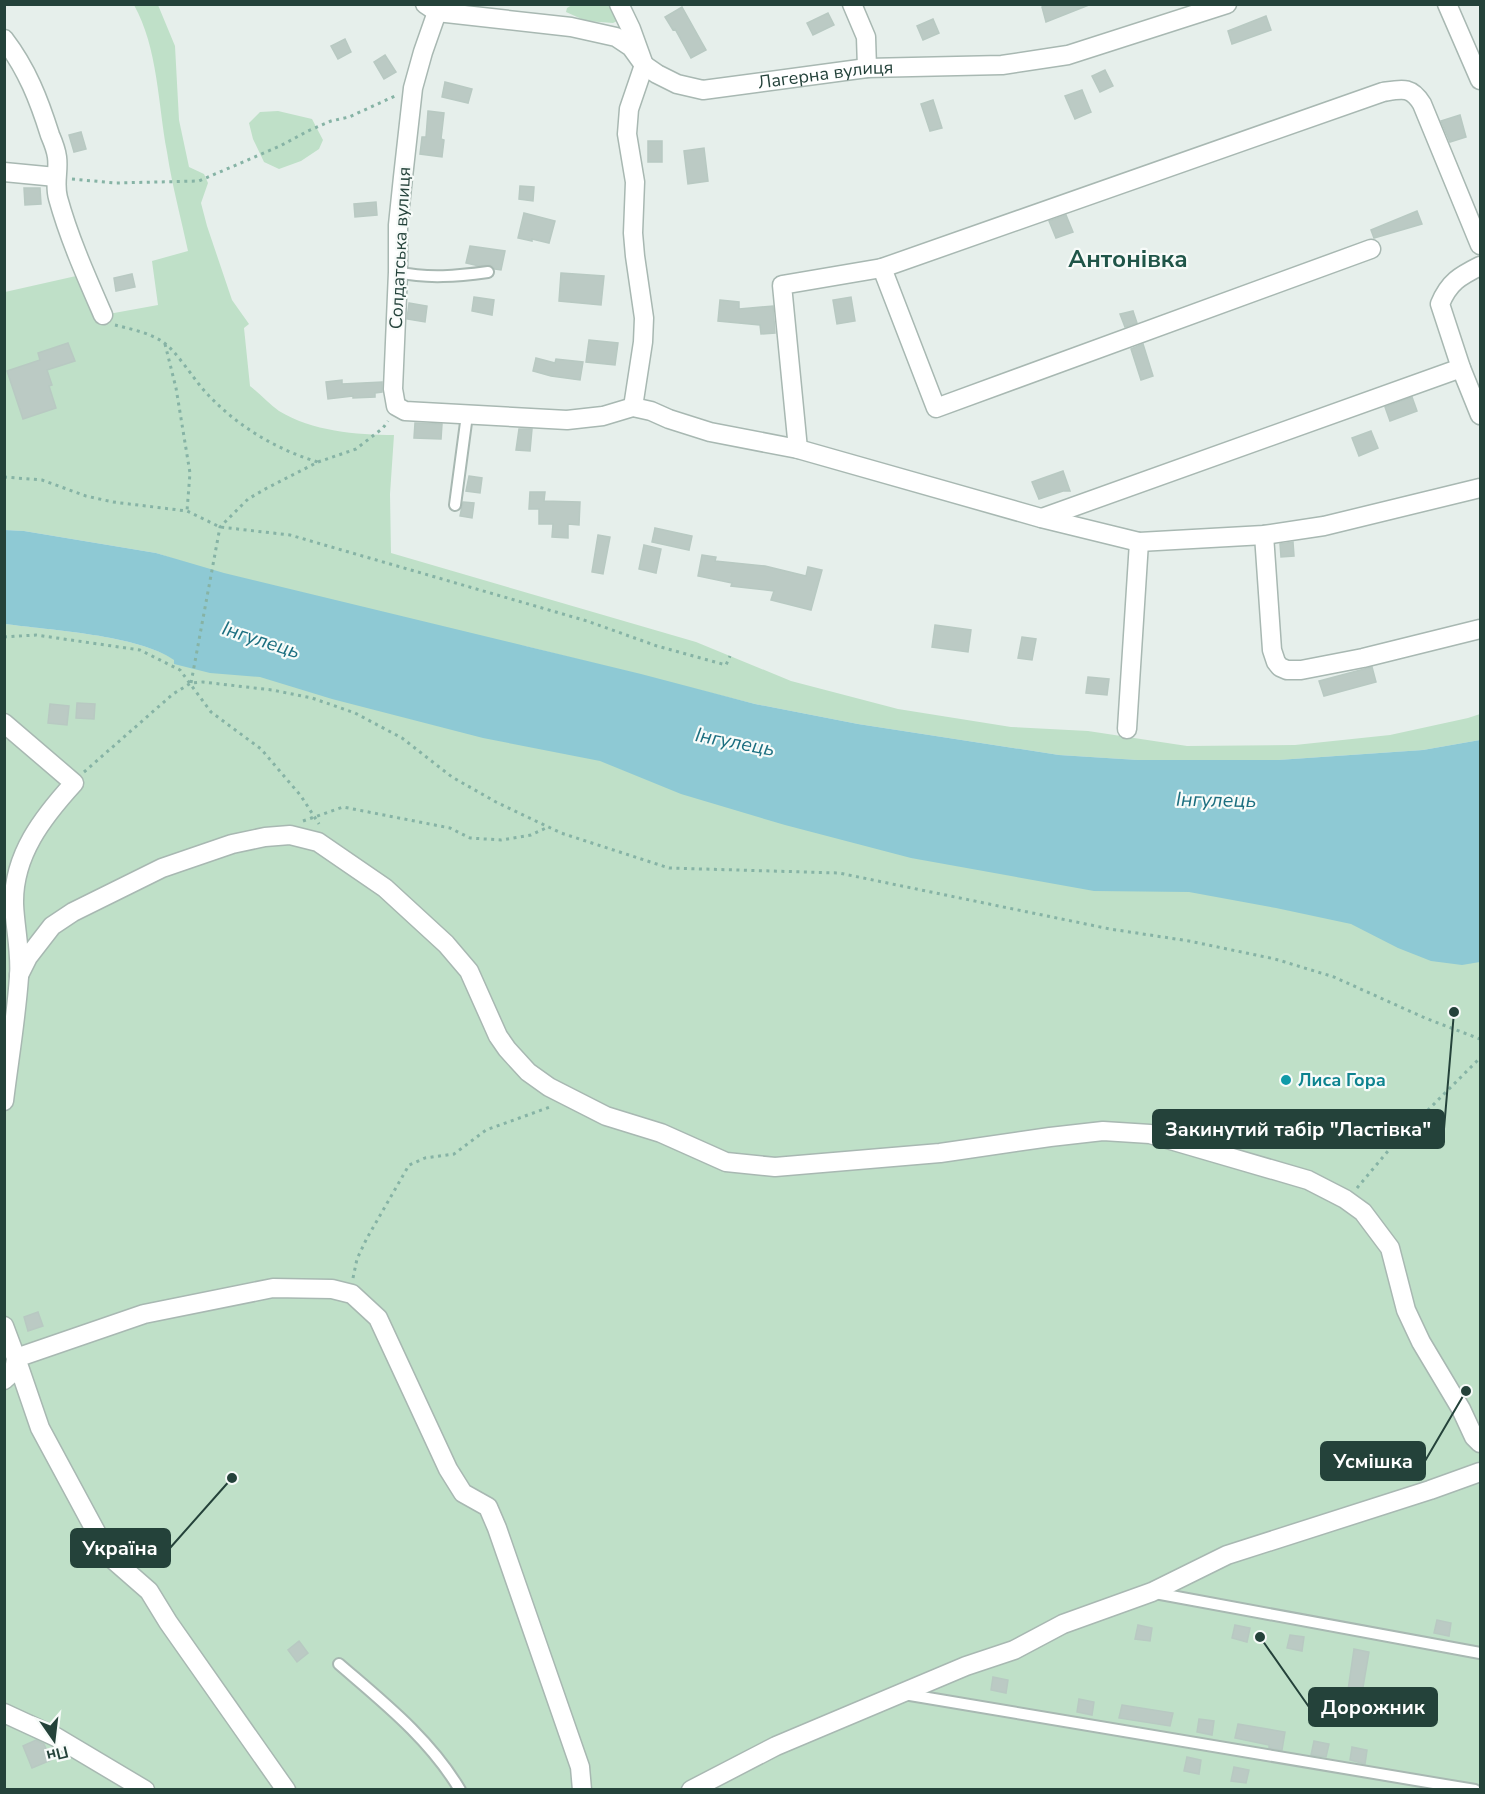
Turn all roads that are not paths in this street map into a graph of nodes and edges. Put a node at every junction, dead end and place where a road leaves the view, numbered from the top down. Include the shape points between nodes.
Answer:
1 (620, 4) edge
2 (852, 4) edge
3 (1227, 4) edge
4 (1447, 4) edge
5 (431, 8) edge
6 (4, 39) edge
7 (644, 64) junction
8 (867, 68) junction
9 (1480, 80) edge
10 (4, 172) edge
11 (56, 177) junction
12 (1480, 245) edge
13 (1371, 249) dead end
14 (1480, 267) edge
15 (882, 268) junction
16 (398, 272) junction
17 (488, 272) dead end
18 (103, 315) road end
19 (1461, 368) junction
20 (633, 407) junction
21 (467, 415) junction
22 (1480, 415) edge
23 (798, 449) junction
24 (1480, 488) edge
25 (455, 505) dead end
26 (1041, 518) junction
27 (1264, 535) junction
28 (1139, 542) junction
29 (1480, 629) edge
30 (4, 723) edge
31 (1127, 729) dead end
32 (19, 975) junction
33 (10, 1012) edge
34 (4, 1101) edge
35 (4, 1326) edge
36 (16, 1358) junction
37 (4, 1380) edge
38 (1480, 1443) edge
39 (1480, 1472) edge
40 (1152, 1592) junction
41 (1480, 1653) edge
42 (339, 1664) dead end
43 (903, 1694) junction
44 (4, 1713) edge
45 (698, 1789) edge
46 (145, 1790) edge
47 (286, 1790) edge
48 (460, 1790) edge
49 (582, 1790) edge
50 (1475, 1790) edge

1 - 7 street
2 - 8 street via 866,37
3 - 8 street, Лагерна вулиця via 1068,55 1002,65
4 - 9 street
5 - 7 street, Лагерна вулиця via 616,37 631,47
5 - 16 street, Солдатська вулиця via 413,88 398,225
6 - 11 street via 18,57 43,110 56,149
7 - 8 street, Лагерна вулиця via 677,84 703,90
7 - 20 street via 629,109 627,134 635,182 634,244 644,318
10 - 11 street
11 - 18 street via 70,237
12 - 15 street via 1422,104 1405,89 1383,92
13 - 15 street via 936,408
14 - 19 street via 1450,284 1440,304
15 - 23 street via 782,285
16 - 17 lane via 423,276
16 - 21 street, Солдатська вулиця via 393,399 396,406 405,411
19 - 22 street
19 - 26 street
20 - 21 street via 603,416 567,420
20 - 23 street via 710,432
21 - 25 lane
23 - 26 street
24 - 27 street via 1324,526
26 - 28 street
27 - 28 street
27 - 29 street via 1272,650 1276,662 1287,670 1363,658
28 - 31 street
30 - 32 street via 74,783 29,839 17,873 14,904
32 - 33 street
32 - 38 street via 52,926 162,868 265,837 290,835 318,842 385,888 446,944 469,971 498,1036 528,1072 606,1116 662,1133 726,1162 775,1167 940,1153 1103,1131 1150,1134 1308,1180 1345,1199 1363,1212 1390,1248 1406,1310
33 - 34 street
35 - 36 street
36 - 37 street via 14,1371
36 - 47 street via 40,1428 109,1556 149,1591
36 - 49 street via 144,1314 273,1288 332,1289 356,1297 378,1318 448,1469 463,1493 488,1507 574,1748
39 - 40 street via 1227,1555
40 - 41 lane
40 - 43 street via 1063,1624 1014,1650
42 - 48 lane via 420,1738 447,1768
43 - 45 street via 776,1746
43 - 50 lane
44 - 46 street via 56,1737

